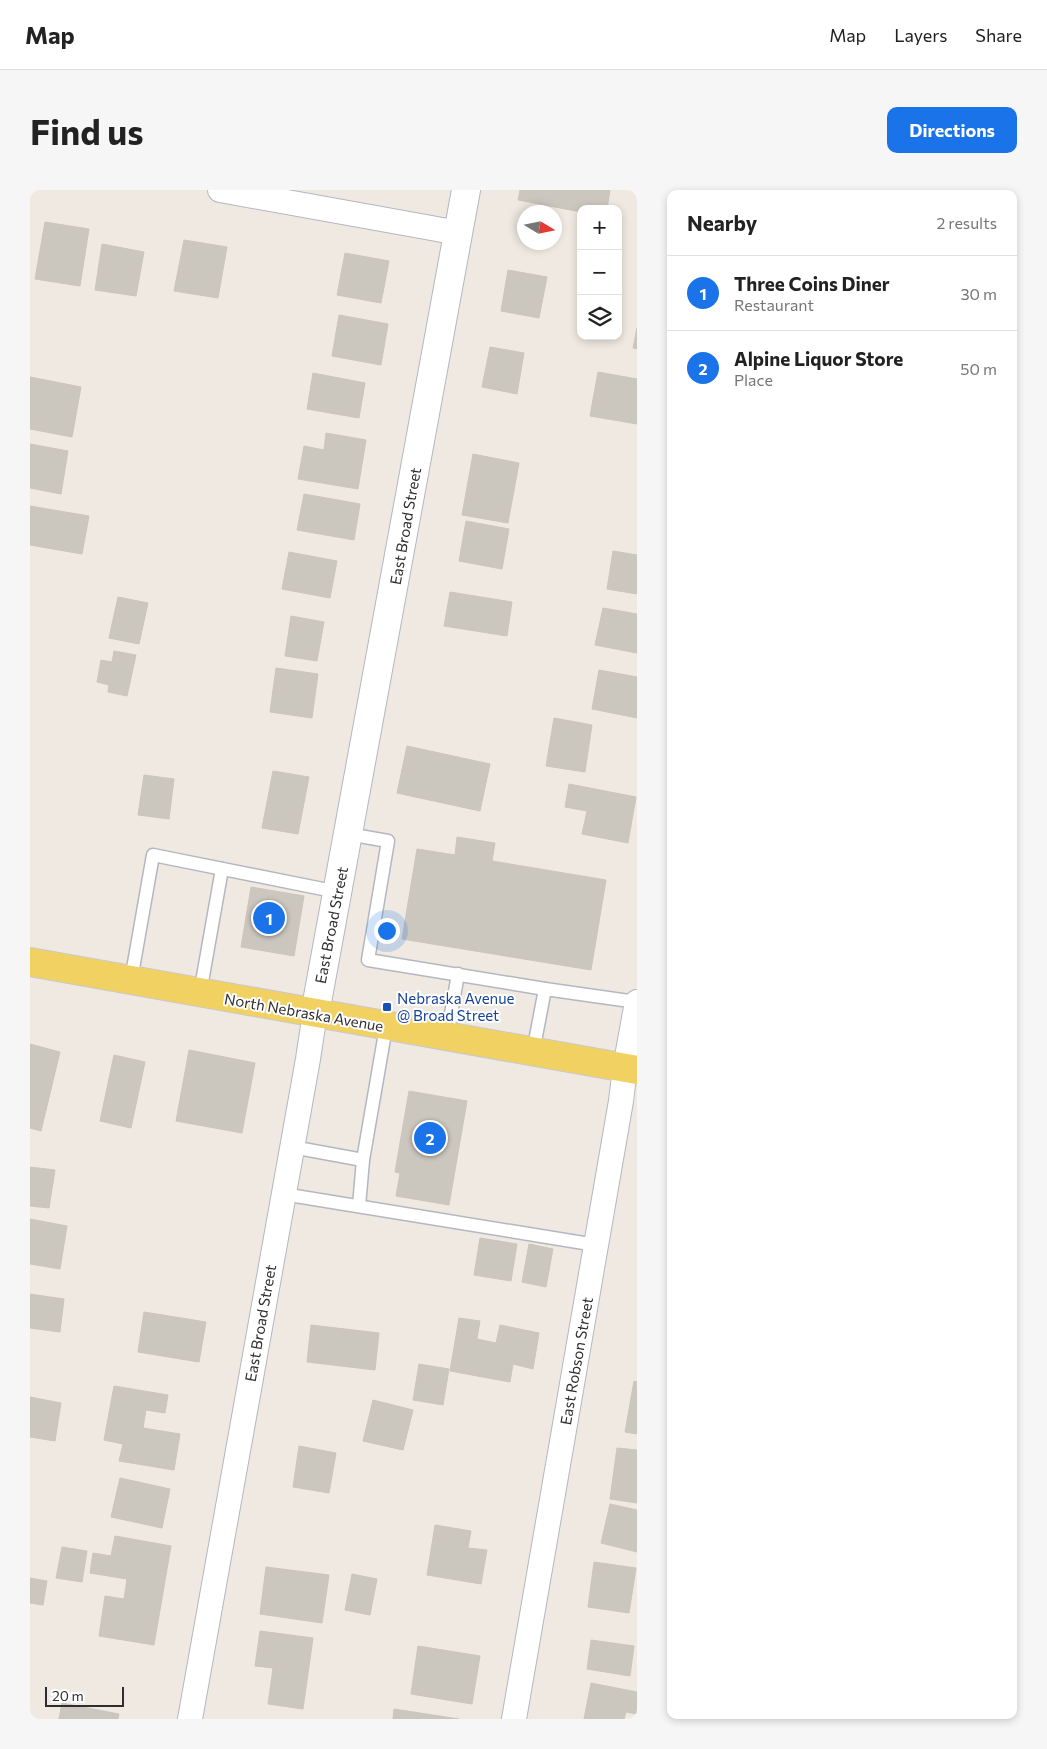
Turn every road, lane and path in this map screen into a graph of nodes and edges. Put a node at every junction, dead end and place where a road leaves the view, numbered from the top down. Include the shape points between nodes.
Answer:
1 (220, 190) edge
2 (466, 190) edge
3 (459, 233) junction
4 (348, 834) junction
5 (222, 869) junction
6 (338, 892) junction
7 (30, 962) edge
8 (458, 974) junction
9 (130, 980) junction
10 (545, 988) junction
11 (200, 993) junction
12 (637, 1002) edge
13 (315, 1013) junction
14 (386, 1027) junction
15 (447, 1037) junction
16 (533, 1052) junction
17 (631, 1069) edge
18 (292, 1147) junction
19 (364, 1160) junction
20 (284, 1194) junction
21 (358, 1206) junction
22 (596, 1245) junction
23 (190, 1719) edge
24 (514, 1719) edge

1 - 3 street
2 - 3 street, East Broad Street
3 - 4 street, East Broad Street
4 - 6 street, East Broad Street
4 - 8 lane via 388,841 368,960
5 - 6 lane
5 - 9 lane via 153,855
5 - 11 lane
6 - 13 street, East Broad Street
7 - 9 main road, North Nebraska Avenue
8 - 10 lane
8 - 15 lane
9 - 11 main road, North Nebraska Avenue
10 - 12 lane
10 - 16 lane
11 - 13 main road, North Nebraska Avenue
12 - 17 street, East Robson Street
13 - 14 main road, North Nebraska Avenue
13 - 18 street, East Broad Street
14 - 15 main road, North Nebraska Avenue
14 - 19 lane
15 - 16 main road, North Nebraska Avenue
16 - 17 main road, North Nebraska Avenue
17 - 22 street, East Robson Street via 621,1101
18 - 19 lane
18 - 20 street, East Broad Street
19 - 21 lane
20 - 21 lane
20 - 23 street, East Broad Street
21 - 22 lane
22 - 24 street, East Robson Street

